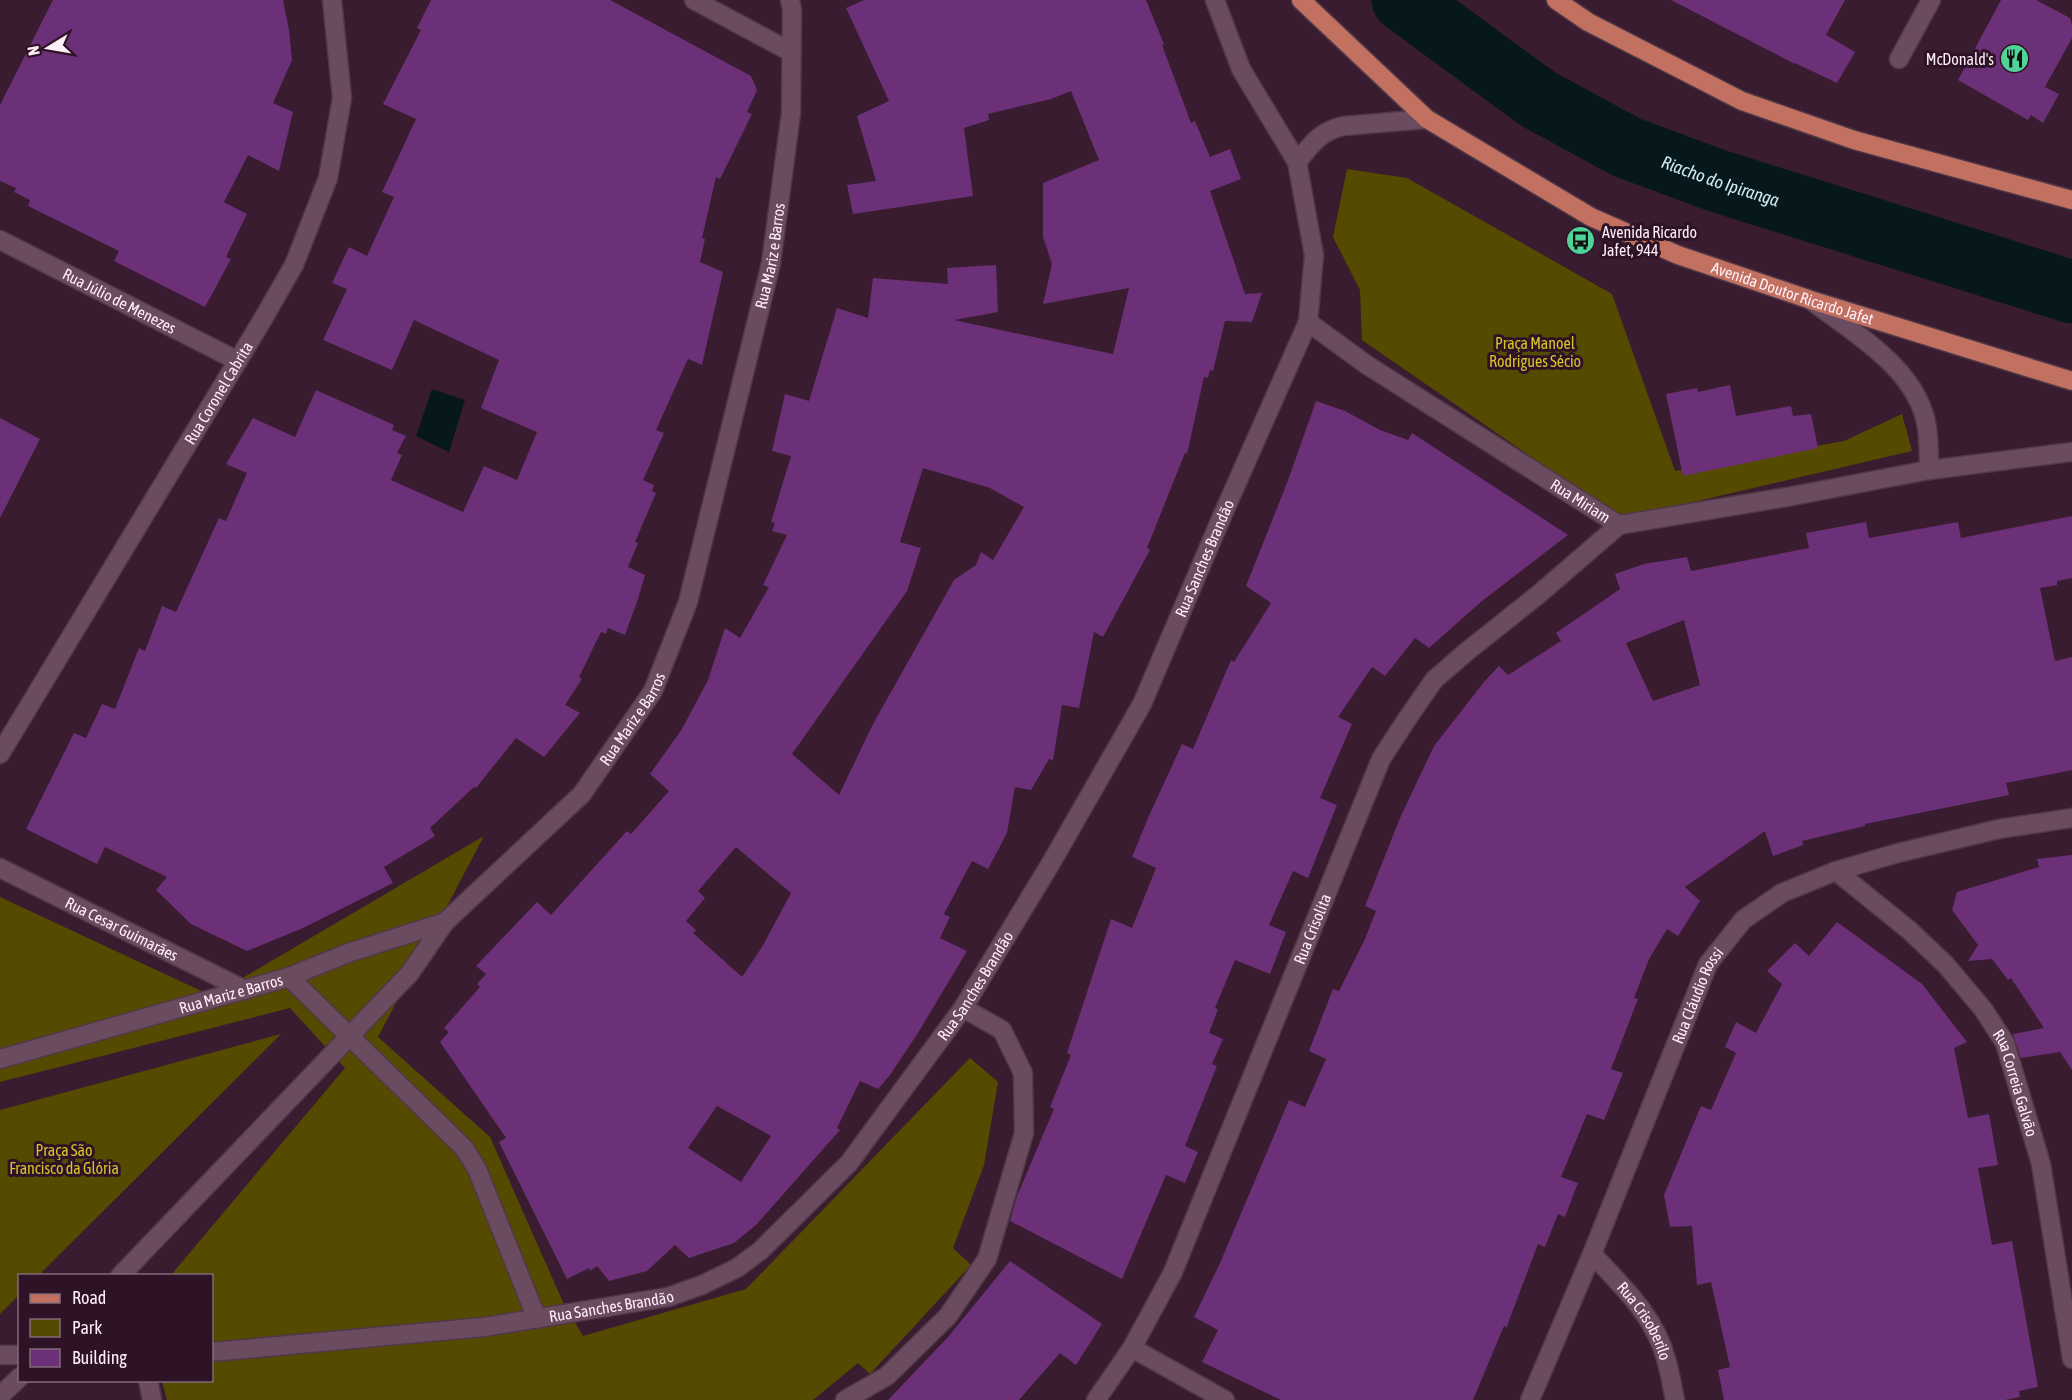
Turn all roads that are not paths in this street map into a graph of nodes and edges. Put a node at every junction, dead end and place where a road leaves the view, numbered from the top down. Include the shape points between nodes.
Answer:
1 (333, 0) edge
2 (694, 0) edge
3 (790, 0) edge
4 (1215, 0) edge
5 (1300, 0) edge
6 (1556, 0) edge
7 (1931, 0) edge
8 (791, 52) junction
9 (1899, 59) dead end
10 (1427, 119) junction
11 (1297, 162) junction
12 (2072, 200) edge
13 (0, 240) edge
14 (1811, 300) junction
15 (1308, 322) junction
16 (238, 360) junction
17 (2072, 381) edge
18 (2072, 452) edge
19 (1929, 470) junction
20 (1619, 525) junction
21 (0, 754) edge
22 (2072, 818) edge
23 (0, 868) edge
24 (1836, 872) junction
25 (445, 922) junction
26 (289, 977) junction
27 (244, 990) junction
28 (963, 1008) junction
29 (351, 1036) junction
30 (0, 1059) edge
31 (1592, 1254) junction
32 (121, 1274) edge
33 (537, 1319) junction
34 (1132, 1348) junction
35 (213, 1352) edge
36 (0, 1355) edge
37 (18, 1355) edge
38 (2072, 1359) edge
39 (18, 1379) edge
40 (148, 1382) edge
41 (0, 1396) edge
42 (152, 1400) edge
43 (845, 1400) edge
44 (1096, 1400) edge
45 (1225, 1400) edge
46 (1530, 1400) edge
47 (1675, 1400) edge

1 - 16 street, Rua Coronel Cabrita via 342,98 328,178 294,265
2 - 8 street
3 - 8 street, Rua Mariz e Barros
4 - 11 street, Rua Sanches Brandão via 1241,69
5 - 10 main road, Avenida Doutor Ricardo Jafet
6 - 12 main road via 1587,22 1742,101 1854,140
7 - 9 street
8 - 25 street, Rua Mariz e Barros via 791,113 771,263 688,602 653,691 582,794
10 - 11 street via 1330,129 1316,138
10 - 14 main road, Avenida Doutor Ricardo Jafet via 1591,217 1678,255
11 - 15 street, Rua Sanches Brandão via 1314,255
13 - 16 street, Rua Júlio de Menezes
14 - 17 main road, Avenida Doutor Ricardo Jafet
14 - 19 street via 1904,375 1927,427
15 - 20 street, Rua Miriam via 1367,365
15 - 28 street, Rua Sanches Brandão via 1142,704
16 - 21 street, Rua Coronel Cabrita
18 - 19 street, Rua Miriam
19 - 20 street, Rua Miriam
20 - 34 street, Rua Crisolita via 1434,680 1382,759 1173,1272
22 - 24 street, Rua Cláudio Rossi via 1999,829
23 - 27 street, Rua Cesar Guimarães
24 - 31 street, Rua Cláudio Rossi via 1782,893 1743,920 1708,964
24 - 38 street, Rua Correia Galvão via 1945,964 1983,1009 2005,1043 2041,1164
25 - 26 street, Rua Mariz e Barros via 348,953
25 - 29 street via 410,973
26 - 27 street, Rua Mariz e Barros
26 - 29 street
27 - 30 street, Rua Mariz e Barros
28 - 33 street, Rua Sanches Brandão via 849,1163 760,1251 737,1268 668,1297
28 - 43 street via 1002,1030 1023,1073 1024,1133 987,1259 940,1324 887,1376
29 - 32 street
29 - 33 street via 464,1148 477,1169
31 - 46 street, Rua Cláudio Rossi
31 - 47 street, Rua Crisoberilo via 1635,1300 1652,1327 1666,1357
33 - 35 street, Rua Sanches Brandão
34 - 44 street, Rua Crisolita
34 - 45 street
36 - 37 street
39 - 41 street
40 - 42 street

